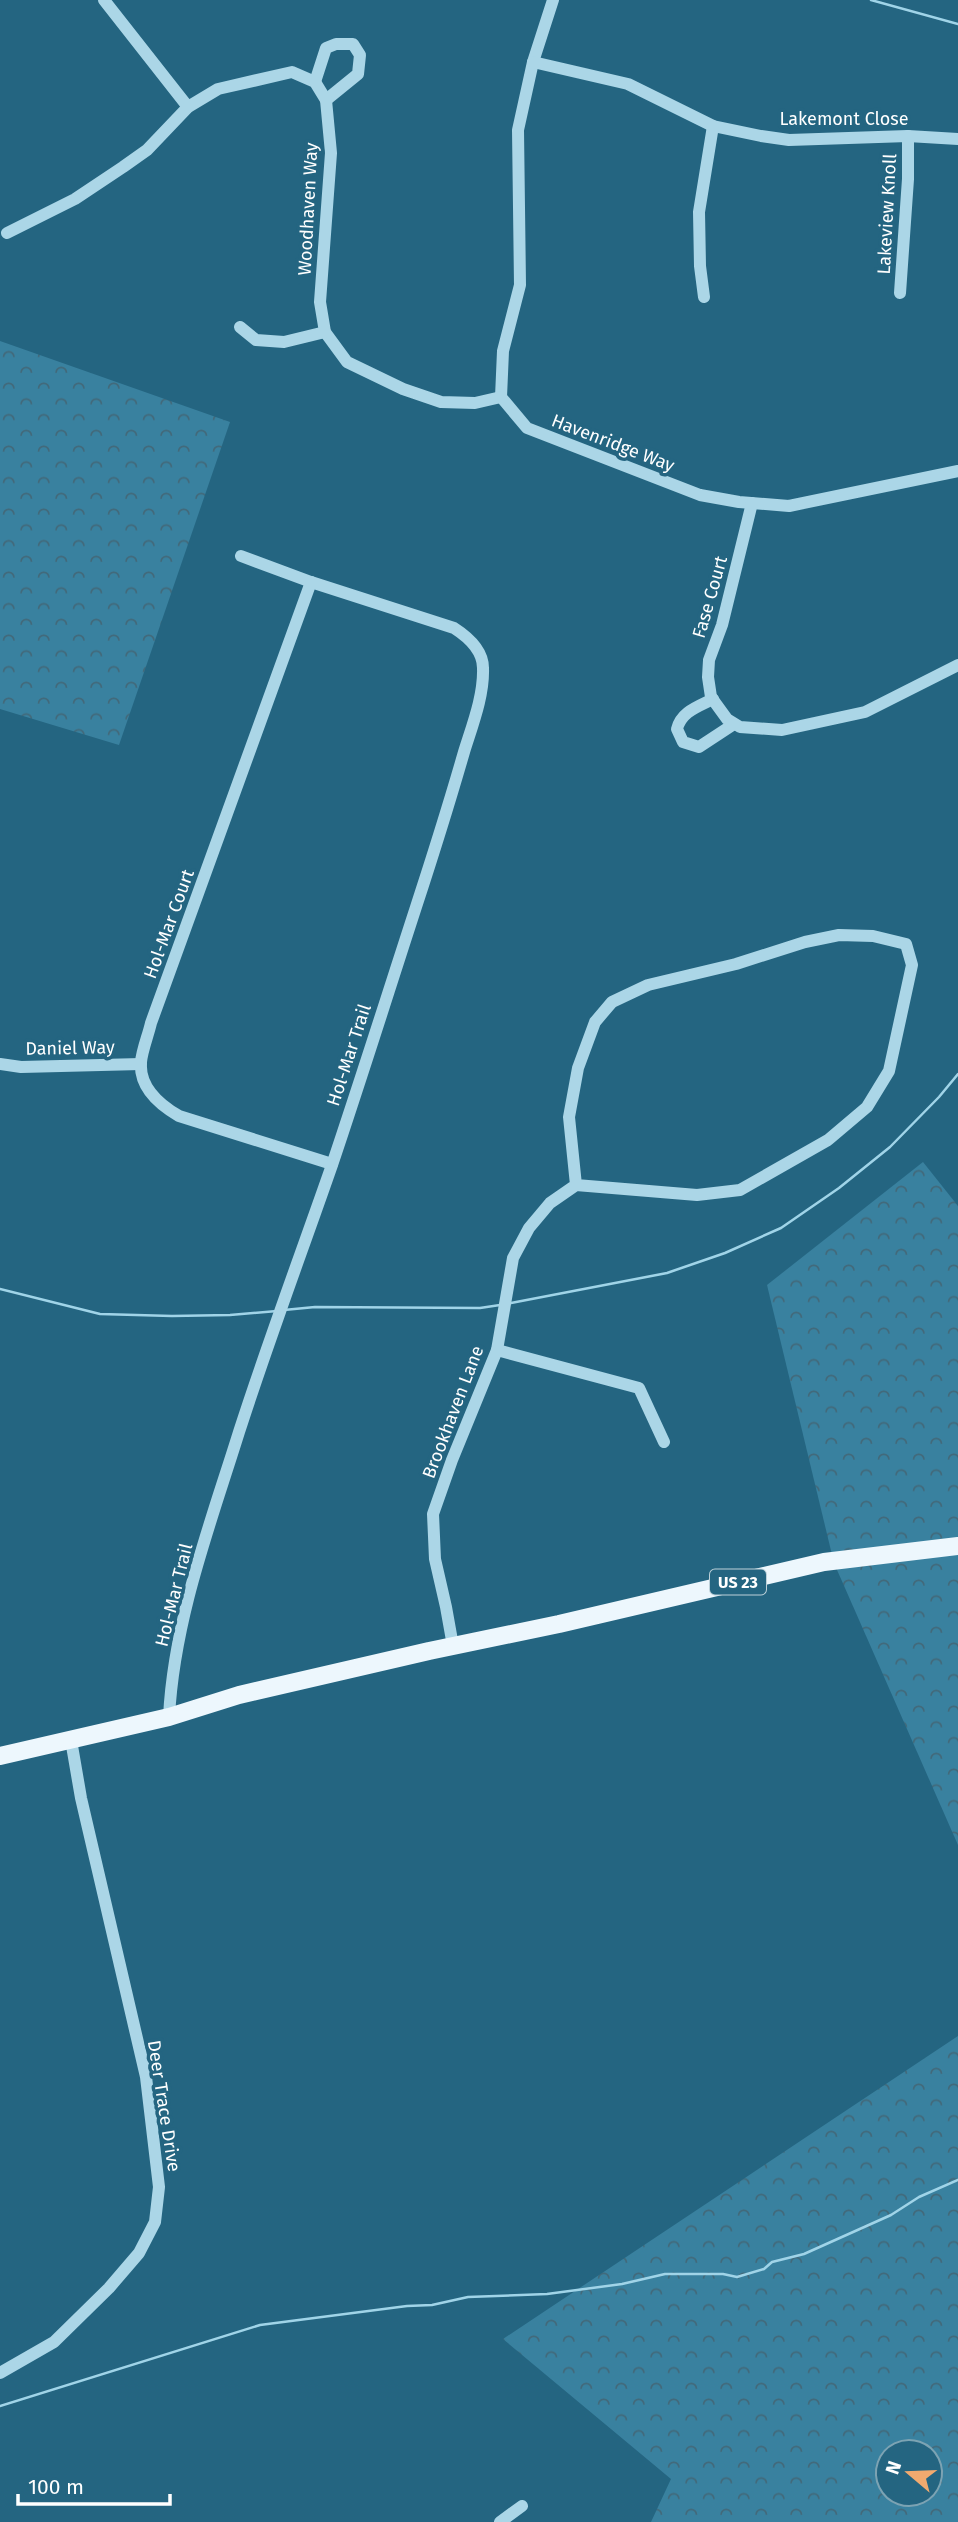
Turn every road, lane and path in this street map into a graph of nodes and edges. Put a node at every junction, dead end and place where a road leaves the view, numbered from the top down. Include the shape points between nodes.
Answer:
1 (104, 0) edge
2 (553, 0) edge
3 (533, 62) junction
4 (315, 82) junction
5 (326, 100) junction
6 (188, 107) junction
7 (713, 126) junction
8 (908, 136) junction
9 (958, 139) edge
10 (7, 233) dead end
11 (901, 293) dead end
12 (704, 297) dead end
13 (240, 327) dead end
14 (325, 332) junction
15 (501, 397) junction
16 (958, 471) edge
17 (752, 503) junction
18 (241, 556) dead end
19 (311, 582) junction
20 (958, 665) edge
21 (713, 699) junction
22 (734, 724) junction
23 (141, 1064) junction
24 (0, 1065) edge
25 (332, 1164) junction
26 (576, 1185) junction
27 (497, 1350) junction
28 (664, 1442) dead end
29 (958, 1546) edge
30 (453, 1646) junction
31 (169, 1717) junction
32 (71, 1740) junction
33 (0, 1756) edge
34 (0, 2373) edge
35 (522, 2506) dead end
36 (500, 2522) edge

1 - 6 street
2 - 3 street
3 - 7 street, Lakemont Close via 628,84
3 - 15 street via 518,130 520,285 503,351
4 - 5 street, Woodhaven Way
4 - 5 street via 326,48 353,44 360,55 358,74
4 - 6 street via 292,72 262,77 218,89
5 - 14 street, Woodhaven Way via 331,153 320,302
6 - 10 street via 148,150 75,199
7 - 8 street, Lakemont Close via 789,140
7 - 12 street via 699,212
8 - 9 street, Lakemont Close
8 - 11 street, Lakeview Knoll
13 - 14 street via 257,340 284,342
14 - 15 street, Woodhaven Way via 347,362 403,389 441,402 475,403
15 - 17 street, Havenridge Way via 527,428 551,439 700,495
16 - 17 street, Havenridge Way via 789,506
17 - 21 street, Fase Court via 709,660
18 - 19 street, Hol-Mar Trail
19 - 23 street, Hol-Mar Court via 151,1023
19 - 25 street, Hol-Mar Trail via 454,628 468,636 484,665 476,713 452,795
20 - 22 street via 865,712 782,730
21 - 22 street
21 - 22 street via 679,721 677,729 684,742 699,747
23 - 24 street, Daniel Way
23 - 25 street via 149,1092 179,1116
25 - 31 street, Hol-Mar Trail via 261,1363 186,1605 171,1677
26 - 26 street via 569,1118 578,1068 595,1022 612,1002 648,985 828,937 873,936 906,944 912,965 889,1071 867,1107 828,1140 740,1190 697,1195
26 - 27 street, Brookhaven Lane via 550,1203 513,1258
27 - 28 street via 639,1388
27 - 30 street, Brookhaven Lane via 433,1514 435,1559
29 - 30 main road, US 23 via 824,1562
30 - 31 main road, US 23 via 239,1695
31 - 32 main road, US 23
32 - 33 main road, US 23
32 - 34 street, Deer Trace Drive via 146,2077 159,2187 155,2222 139,2253 54,2342
35 - 36 street

